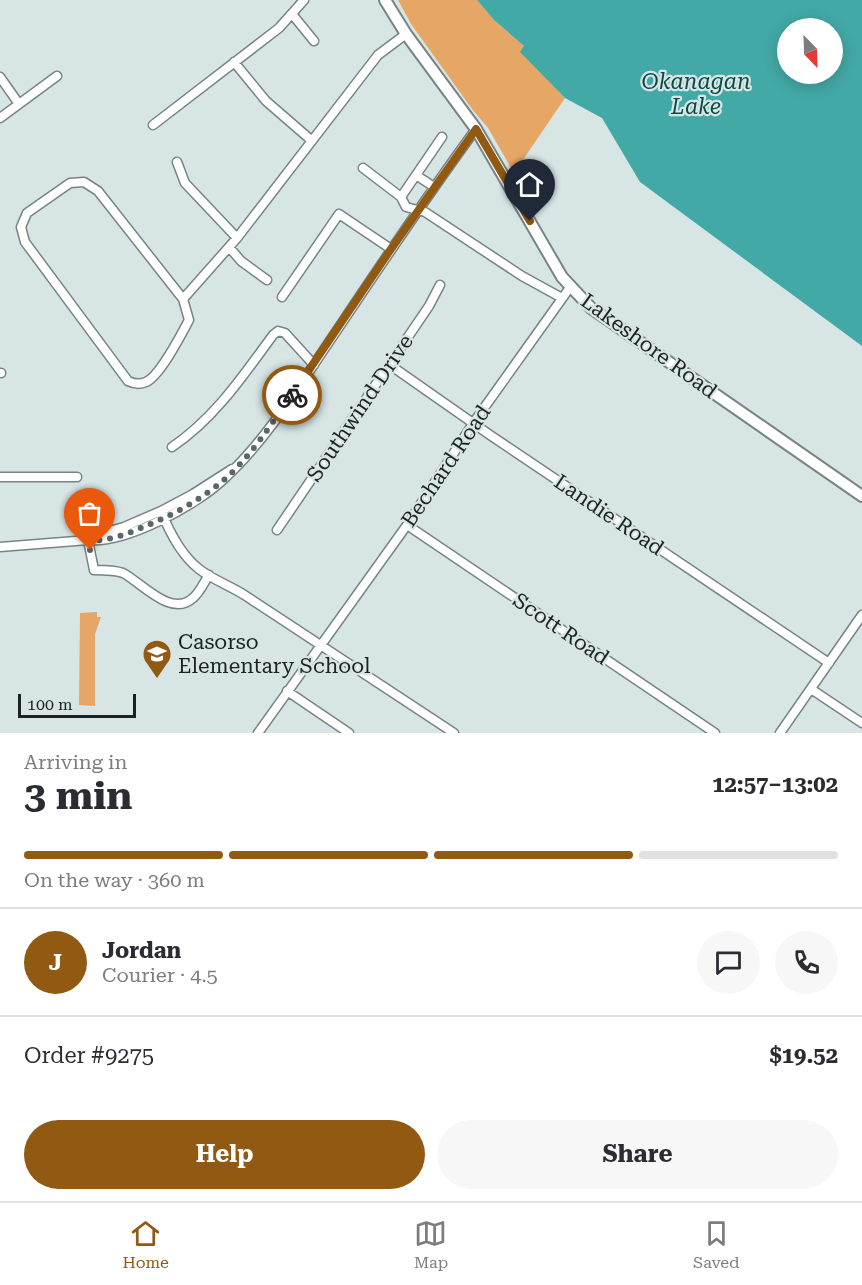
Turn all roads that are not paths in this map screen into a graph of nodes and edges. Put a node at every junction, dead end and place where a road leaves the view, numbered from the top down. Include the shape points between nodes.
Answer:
1 (304, 0) edge
2 (385, 0) edge
3 (292, 14) junction
4 (406, 34) junction
5 (314, 41) dead end
6 (234, 62) junction
7 (57, 76) dead end
8 (0, 77) edge
9 (20, 104) junction
10 (0, 118) edge
11 (153, 125) dead end
12 (476, 129) junction
13 (442, 137) dead end
14 (310, 140) junction
15 (177, 162) dead end
16 (363, 168) dead end
17 (416, 175) junction
18 (434, 187) junction
19 (401, 197) junction
20 (418, 210) junction
21 (237, 237) junction
22 (229, 247) junction
23 (391, 249) junction
24 (267, 280) dead end
25 (440, 285) dead end
26 (571, 286) junction
27 (282, 297) dead end
28 (562, 298) junction
29 (183, 299) junction
30 (314, 364) junction
31 (390, 364) junction
32 (474, 422) junction
33 (172, 447) dead end
34 (0, 477) edge
35 (77, 477) dead end
36 (862, 496) edge
37 (163, 515) junction
38 (407, 525) junction
39 (277, 530) dead end
40 (88, 540) junction
41 (0, 548) edge
42 (209, 575) junction
43 (862, 615) edge
44 (321, 646) junction
45 (829, 663) junction
46 (811, 689) junction
47 (287, 691) junction
48 (862, 723) edge
49 (258, 733) edge
50 (349, 733) edge
51 (454, 733) edge
52 (715, 733) edge
53 (780, 733) edge

1 - 3 street
2 - 4 main road, Lakeshore Road
3 - 5 street
3 - 6 street
4 - 12 main road, Lakeshore Road
4 - 14 street via 378,55
6 - 11 street
6 - 14 street via 266,101
7 - 9 street
8 - 9 street
9 - 10 street
12 - 18 street
12 - 26 main road, Lakeshore Road via 562,277
13 - 17 street
14 - 21 street
15 - 21 street via 185,183
16 - 19 street
17 - 18 street
17 - 19 street
18 - 20 street
19 - 20 street via 406,207
20 - 23 street
20 - 28 street
21 - 22 street
22 - 24 street
22 - 29 street
23 - 27 street via 339,214
23 - 30 street
25 - 31 street, Southwind Drive
26 - 28 street, Bechard Road
26 - 36 main road, Lakeshore Road via 591,308
28 - 32 street, Bechard Road
29 - 29 street via 98,191 84,182 70,183 27,213 21,227 25,242 128,381 138,385 149,381 164,363 189,320
30 - 33 street via 285,333 278,331 236,386 192,434
30 - 37 street via 238,466
31 - 32 street, Landie Road
31 - 39 street, Southwind Drive
32 - 38 street, Bechard Road
32 - 45 street, Landie Road
34 - 35 street
37 - 40 street
37 - 42 street via 181,549
38 - 44 street, Bechard Road
38 - 52 street, Scott Road
40 - 41 street
40 - 42 street via 94,570 120,572 166,602 186,604
42 - 44 street
43 - 45 street
44 - 47 street, Bechard Road
44 - 51 street
45 - 46 street
46 - 48 street
46 - 53 street
47 - 49 street, Bechard Road
47 - 50 street

